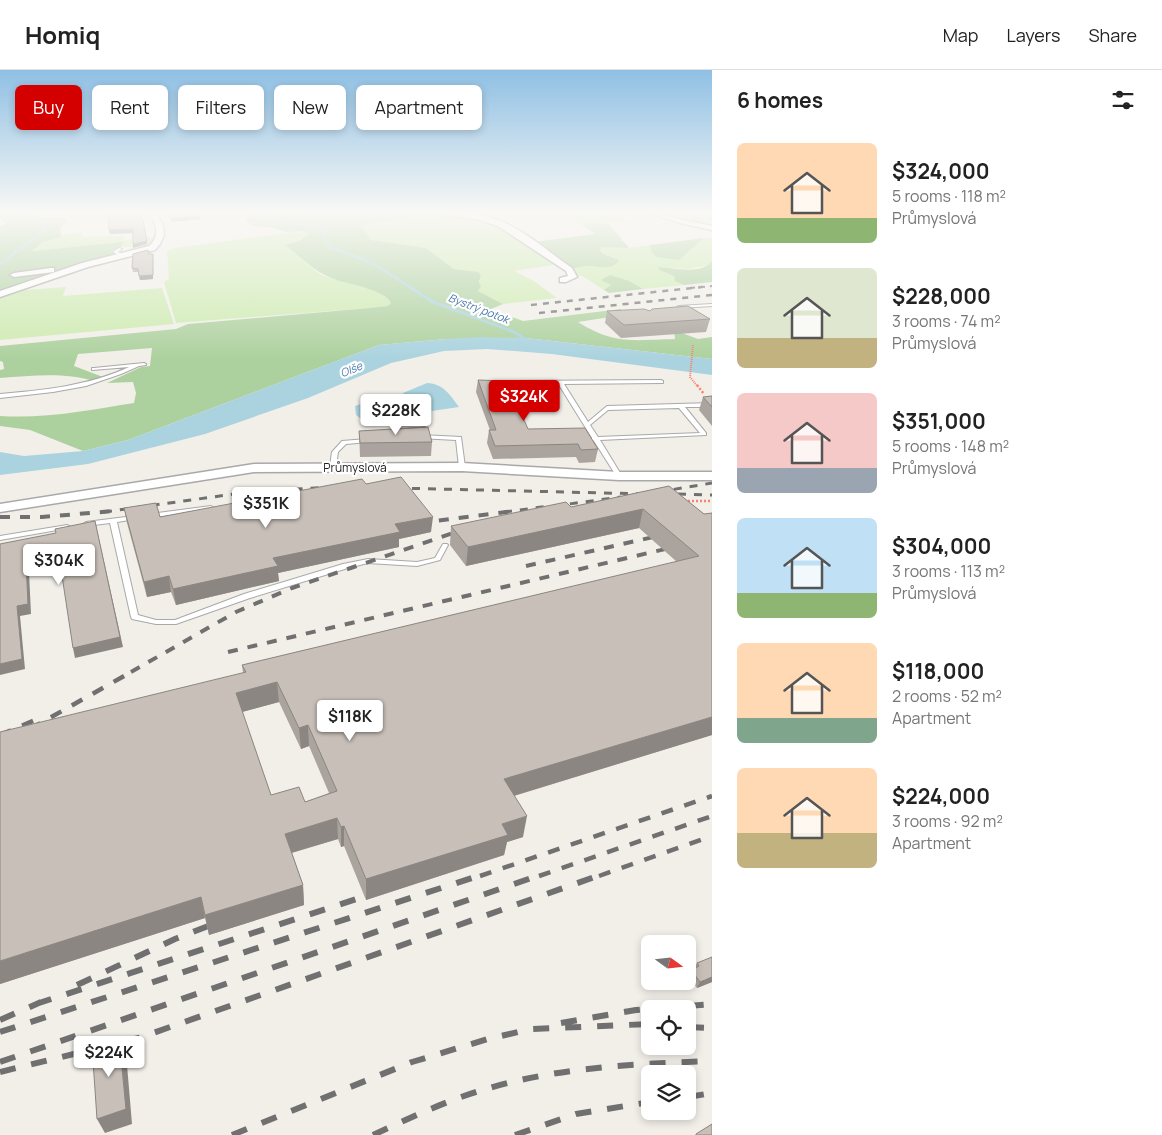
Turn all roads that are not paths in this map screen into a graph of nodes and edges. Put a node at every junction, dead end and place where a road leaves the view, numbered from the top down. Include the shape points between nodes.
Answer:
1 (97, 261) edge
2 (556, 261) edge
3 (85, 265) junction
4 (563, 280) dead end
5 (12, 290) junction
6 (0, 294) edge
7 (712, 305) edge
8 (676, 308) edge
9 (144, 364) dead end
10 (136, 365) junction
11 (94, 369) dead end
12 (561, 382) junction
13 (661, 382) dead end
14 (488, 383) edge
15 (0, 396) edge
16 (712, 405) edge
17 (681, 406) junction
18 (586, 425) junction
19 (412, 438) edge
20 (594, 438) junction
21 (373, 441) edge
22 (334, 466) junction
23 (462, 467) junction
24 (619, 476) junction
25 (712, 476) edge
26 (222, 506) edge
27 (0, 508) edge
28 (113, 520) junction
29 (80, 525) edge
30 (72, 526) edge
31 (0, 538) edge
32 (445, 545) dead end

1 - 3 street
2 - 4 street via 573,276
3 - 5 street
3 - 5 street via 10,274
5 - 6 street
7 - 8 lane
9 - 10 lane
10 - 11 lane
10 - 15 lane via 104,380 70,389
12 - 13 lane
12 - 14 lane
12 - 18 lane
16 - 17 lane
17 - 18 lane via 607,408
17 - 20 lane via 704,434
18 - 20 lane
19 - 23 lane via 459,438
20 - 24 lane
21 - 22 lane via 344,442 334,452
22 - 23 street, Průmyslová
22 - 27 street, Průmyslová via 254,468
23 - 24 street, Průmyslová
24 - 25 street, Průmyslová
26 - 28 lane
28 - 29 lane
28 - 32 lane via 135,617 156,622 176,622 247,596 368,561 417,564 438,558
30 - 31 lane

